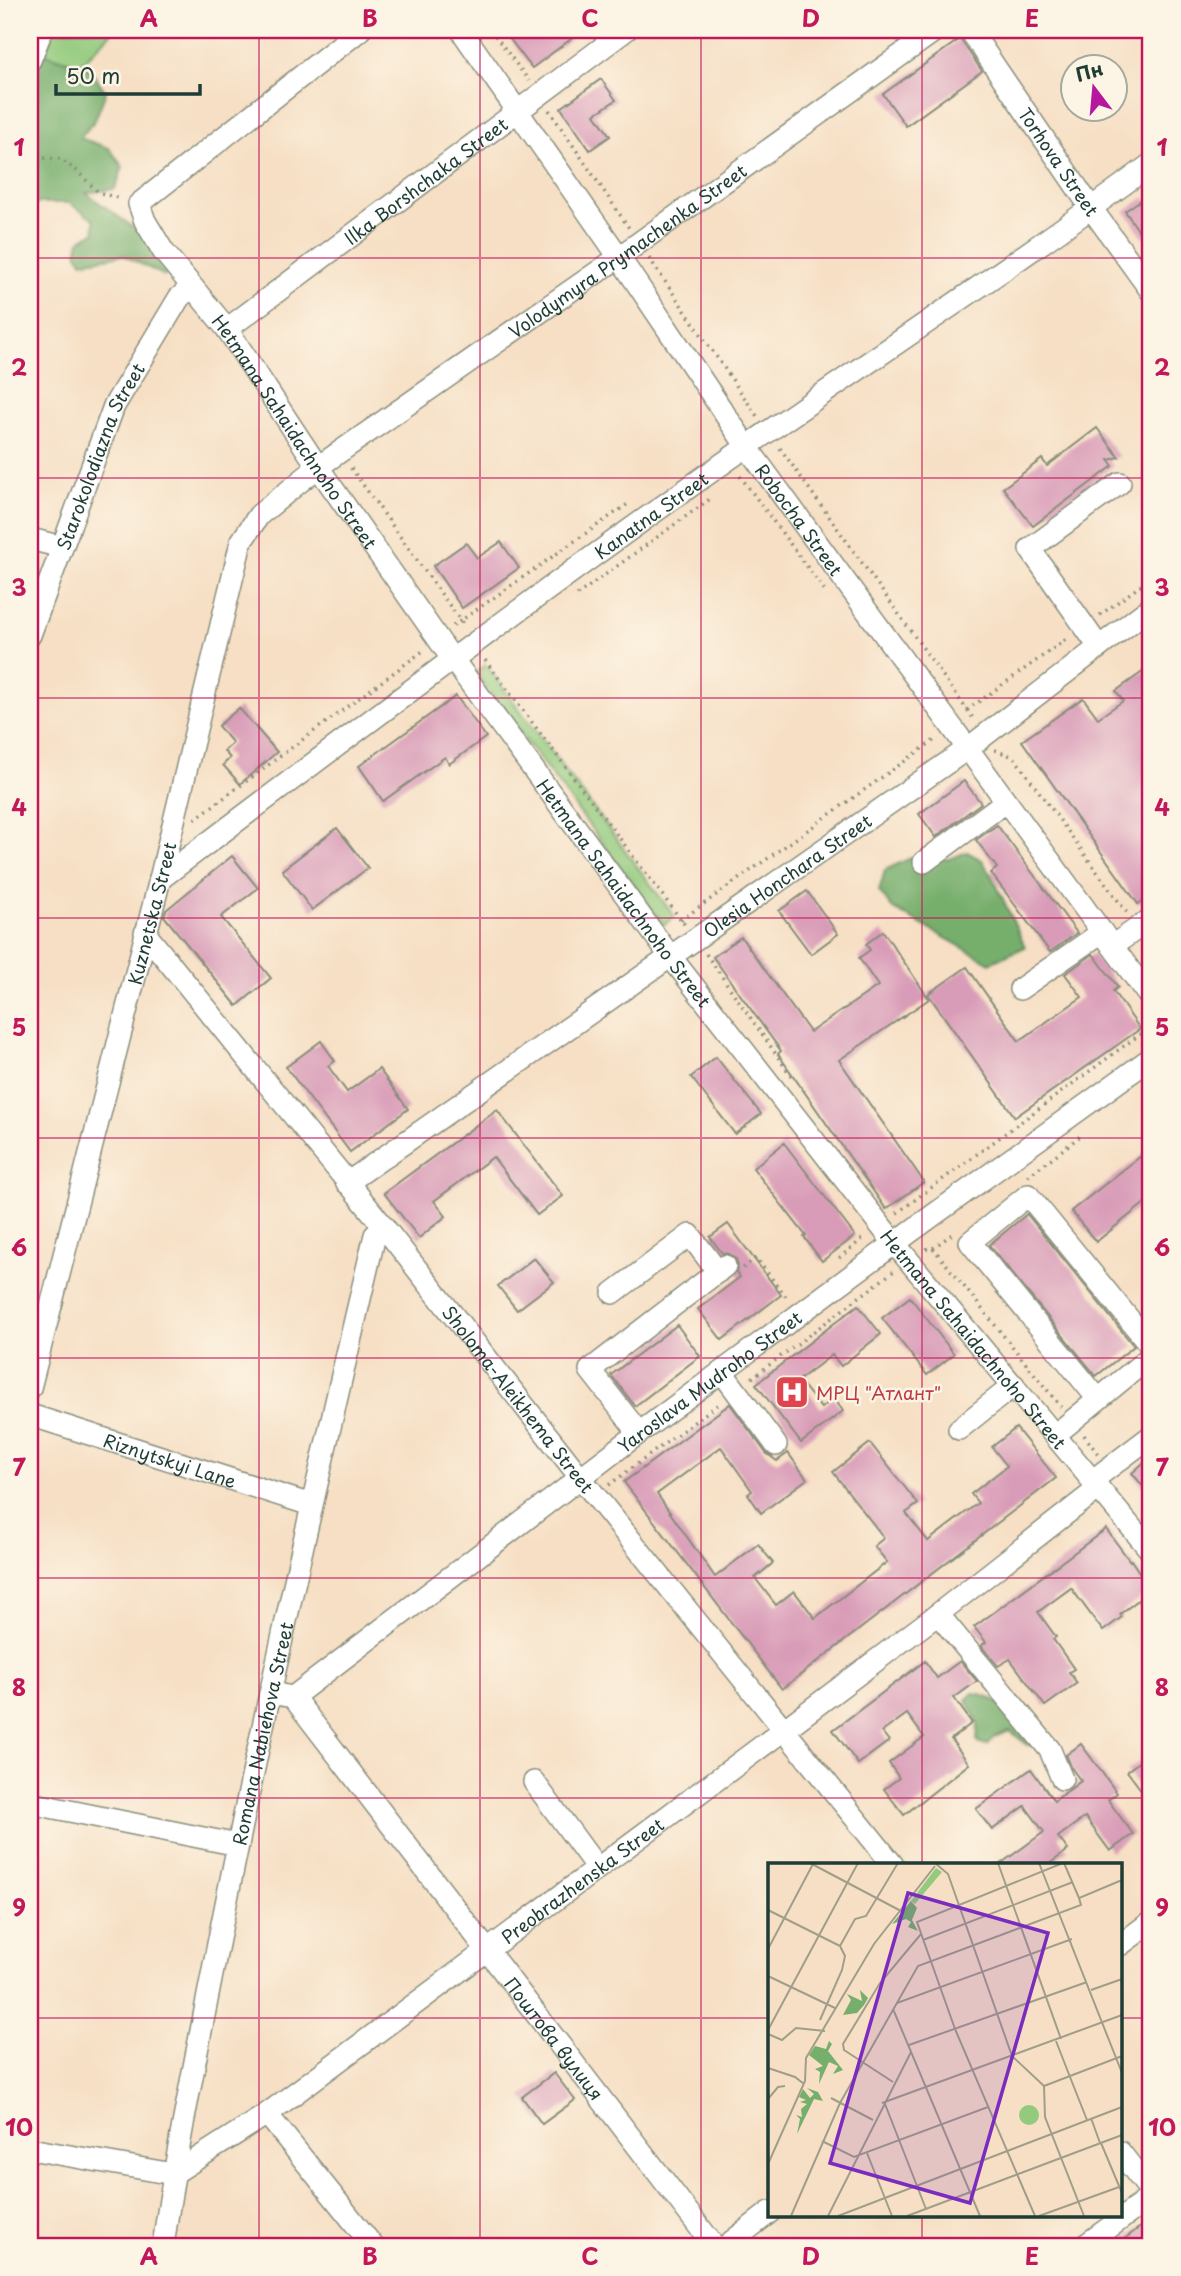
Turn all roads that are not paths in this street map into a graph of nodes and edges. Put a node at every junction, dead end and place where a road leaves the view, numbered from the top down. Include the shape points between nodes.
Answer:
1 (42, 30) edge
2 (360, 30) edge
3 (460, 30) edge
4 (626, 30) edge
5 (936, 30) edge
6 (970, 30) edge
7 (30, 60) edge
8 (518, 110) junction
9 (1150, 168) edge
10 (1091, 208) junction
11 (620, 257) junction
12 (191, 287) junction
13 (1151, 291) edge
14 (228, 330) junction
15 (747, 447) junction
16 (318, 467) junction
17 (1120, 482) dead end
18 (30, 539) edge
19 (62, 548) junction
20 (1151, 607) edge
21 (30, 635) edge
22 (1099, 648) junction
23 (458, 667) junction
24 (967, 749) junction
25 (1005, 802) junction
26 (924, 862) dead end
27 (160, 878) junction
28 (1134, 925) edge
29 (145, 933) junction
30 (1107, 939) junction
31 (670, 956) junction
32 (1020, 989) dead end
33 (1151, 999) edge
34 (1151, 1058) edge
35 (347, 1183) junction
36 (384, 1227) junction
37 (902, 1252) junction
38 (613, 1293) dead end
39 (1151, 1346) edge
40 (1151, 1356) edge
41 (722, 1372) junction
42 (1014, 1385) junction
43 (30, 1388) edge
44 (1098, 1399) junction
45 (30, 1415) edge
46 (959, 1429) dead end
47 (639, 1433) junction
48 (1055, 1435) junction
49 (1151, 1436) edge
50 (776, 1445) dead end
51 (580, 1477) junction
52 (1101, 1478) junction
53 (312, 1506) junction
54 (1151, 1552) edge
55 (938, 1614) junction
56 (270, 1693) junction
57 (293, 1697) junction
58 (785, 1729) junction
59 (1062, 1779) dead end
60 (534, 1782) dead end
61 (30, 1803) edge
62 (238, 1844) junction
63 (891, 1863) edge
64 (597, 1868) junction
65 (1151, 1922) edge
66 (1122, 1944) edge
67 (488, 1948) junction
68 (267, 2114) junction
69 (30, 2149) edge
70 (1122, 2155) edge
71 (173, 2174) junction
72 (1151, 2194) edge
73 (768, 2214) edge
74 (163, 2246) edge
75 (373, 2246) edge
76 (714, 2246) edge
77 (726, 2246) edge
78 (1084, 2246) edge

1 - 7 street
2 - 12 street, Hetmana Sahaidachnoho Street via 139,204 163,251
3 - 8 street, Robocha Street
4 - 8 street, Ilka Borshchaka Street
5 - 11 street, Volodymyra Prymachenka Street
6 - 10 street, Torhova Street
8 - 11 street, Robocha Street
8 - 14 street, Ilka Borshchaka Street
9 - 10 street, Kanatna Street
10 - 13 street, Torhova Street
10 - 15 street, Kanatna Street
11 - 15 street, Robocha Street
11 - 16 street, Volodymyra Prymachenka Street
12 - 14 street, Hetmana Sahaidachnoho Street
12 - 19 street, Starokolodiazna Street via 179,298 114,406
14 - 16 street, Hetmana Sahaidachnoho Street
15 - 23 street, Kanatna Street
15 - 24 street, Robocha Street
16 - 23 street, Hetmana Sahaidachnoho Street
16 - 27 street, Kuznetska Street via 259,515 241,542
17 - 22 street via 1030,548
18 - 19 street
19 - 21 street, Starokolodiazna Street
20 - 22 street, Olesia Honchara Street
22 - 24 street, Olesia Honchara Street
23 - 27 street, Kanatna Street
23 - 31 street, Hetmana Sahaidachnoho Street
24 - 25 street, Robocha Street
24 - 31 street, Olesia Honchara Street
25 - 26 street
25 - 30 street, Robocha Street
27 - 29 street, Kuznetska Street
28 - 30 street
29 - 35 street, Sholoma-Aleikhema Street
29 - 43 street, Kuznetska Street
30 - 32 street
30 - 33 street, Robocha Street
31 - 35 street, Olesia Honchara Street
31 - 37 street, Hetmana Sahaidachnoho Street
34 - 37 street, Yaroslava Mudroho Street
35 - 36 street, Sholoma-Aleikhema Street
36 - 51 street, Sholoma-Aleikhema Street
36 - 53 street, Romana Nabiehova Street via 375,1235
37 - 41 street, Yaroslava Mudroho Street
37 - 42 street, Hetmana Sahaidachnoho Street
38 - 47 street via 690,1235 726,1270 590,1370
39 - 44 street via 1028,1195 970,1242
40 - 44 street
41 - 47 street, Yaroslava Mudroho Street
41 - 50 street
42 - 46 street
42 - 48 street, Hetmana Sahaidachnoho Street
44 - 48 street
45 - 53 street, Riznytskyi Lane
47 - 51 street, Yaroslava Mudroho Street
48 - 52 street, Hetmana Sahaidachnoho Street
49 - 52 street, Preobrazhenska Street
51 - 57 street, Yaroslava Mudroho Street
51 - 58 street, Sholoma-Aleikhema Street
52 - 54 street, Hetmana Sahaidachnoho Street
52 - 55 street, Preobrazhenska Street
53 - 56 street, Romana Nabiehova Street
55 - 58 street, Preobrazhenska Street
55 - 59 street via 1050,1750
56 - 57 street
56 - 62 street, Romana Nabiehova Street
57 - 67 street, Поштова вулиця
58 - 63 street, Sholoma-Aleikhema Street
58 - 64 street, Preobrazhenska Street
60 - 64 street
61 - 62 street
62 - 71 street, Romana Nabiehova Street
64 - 67 street, Preobrazhenska Street
65 - 66 street
67 - 68 street, Preobrazhenska Street
67 - 76 street, Поштова вулиця
68 - 71 street, Preobrazhenska Street
68 - 75 street
69 - 71 street
70 - 72 street
71 - 74 street, Romana Nabiehova Street
72 - 78 street
73 - 77 street

